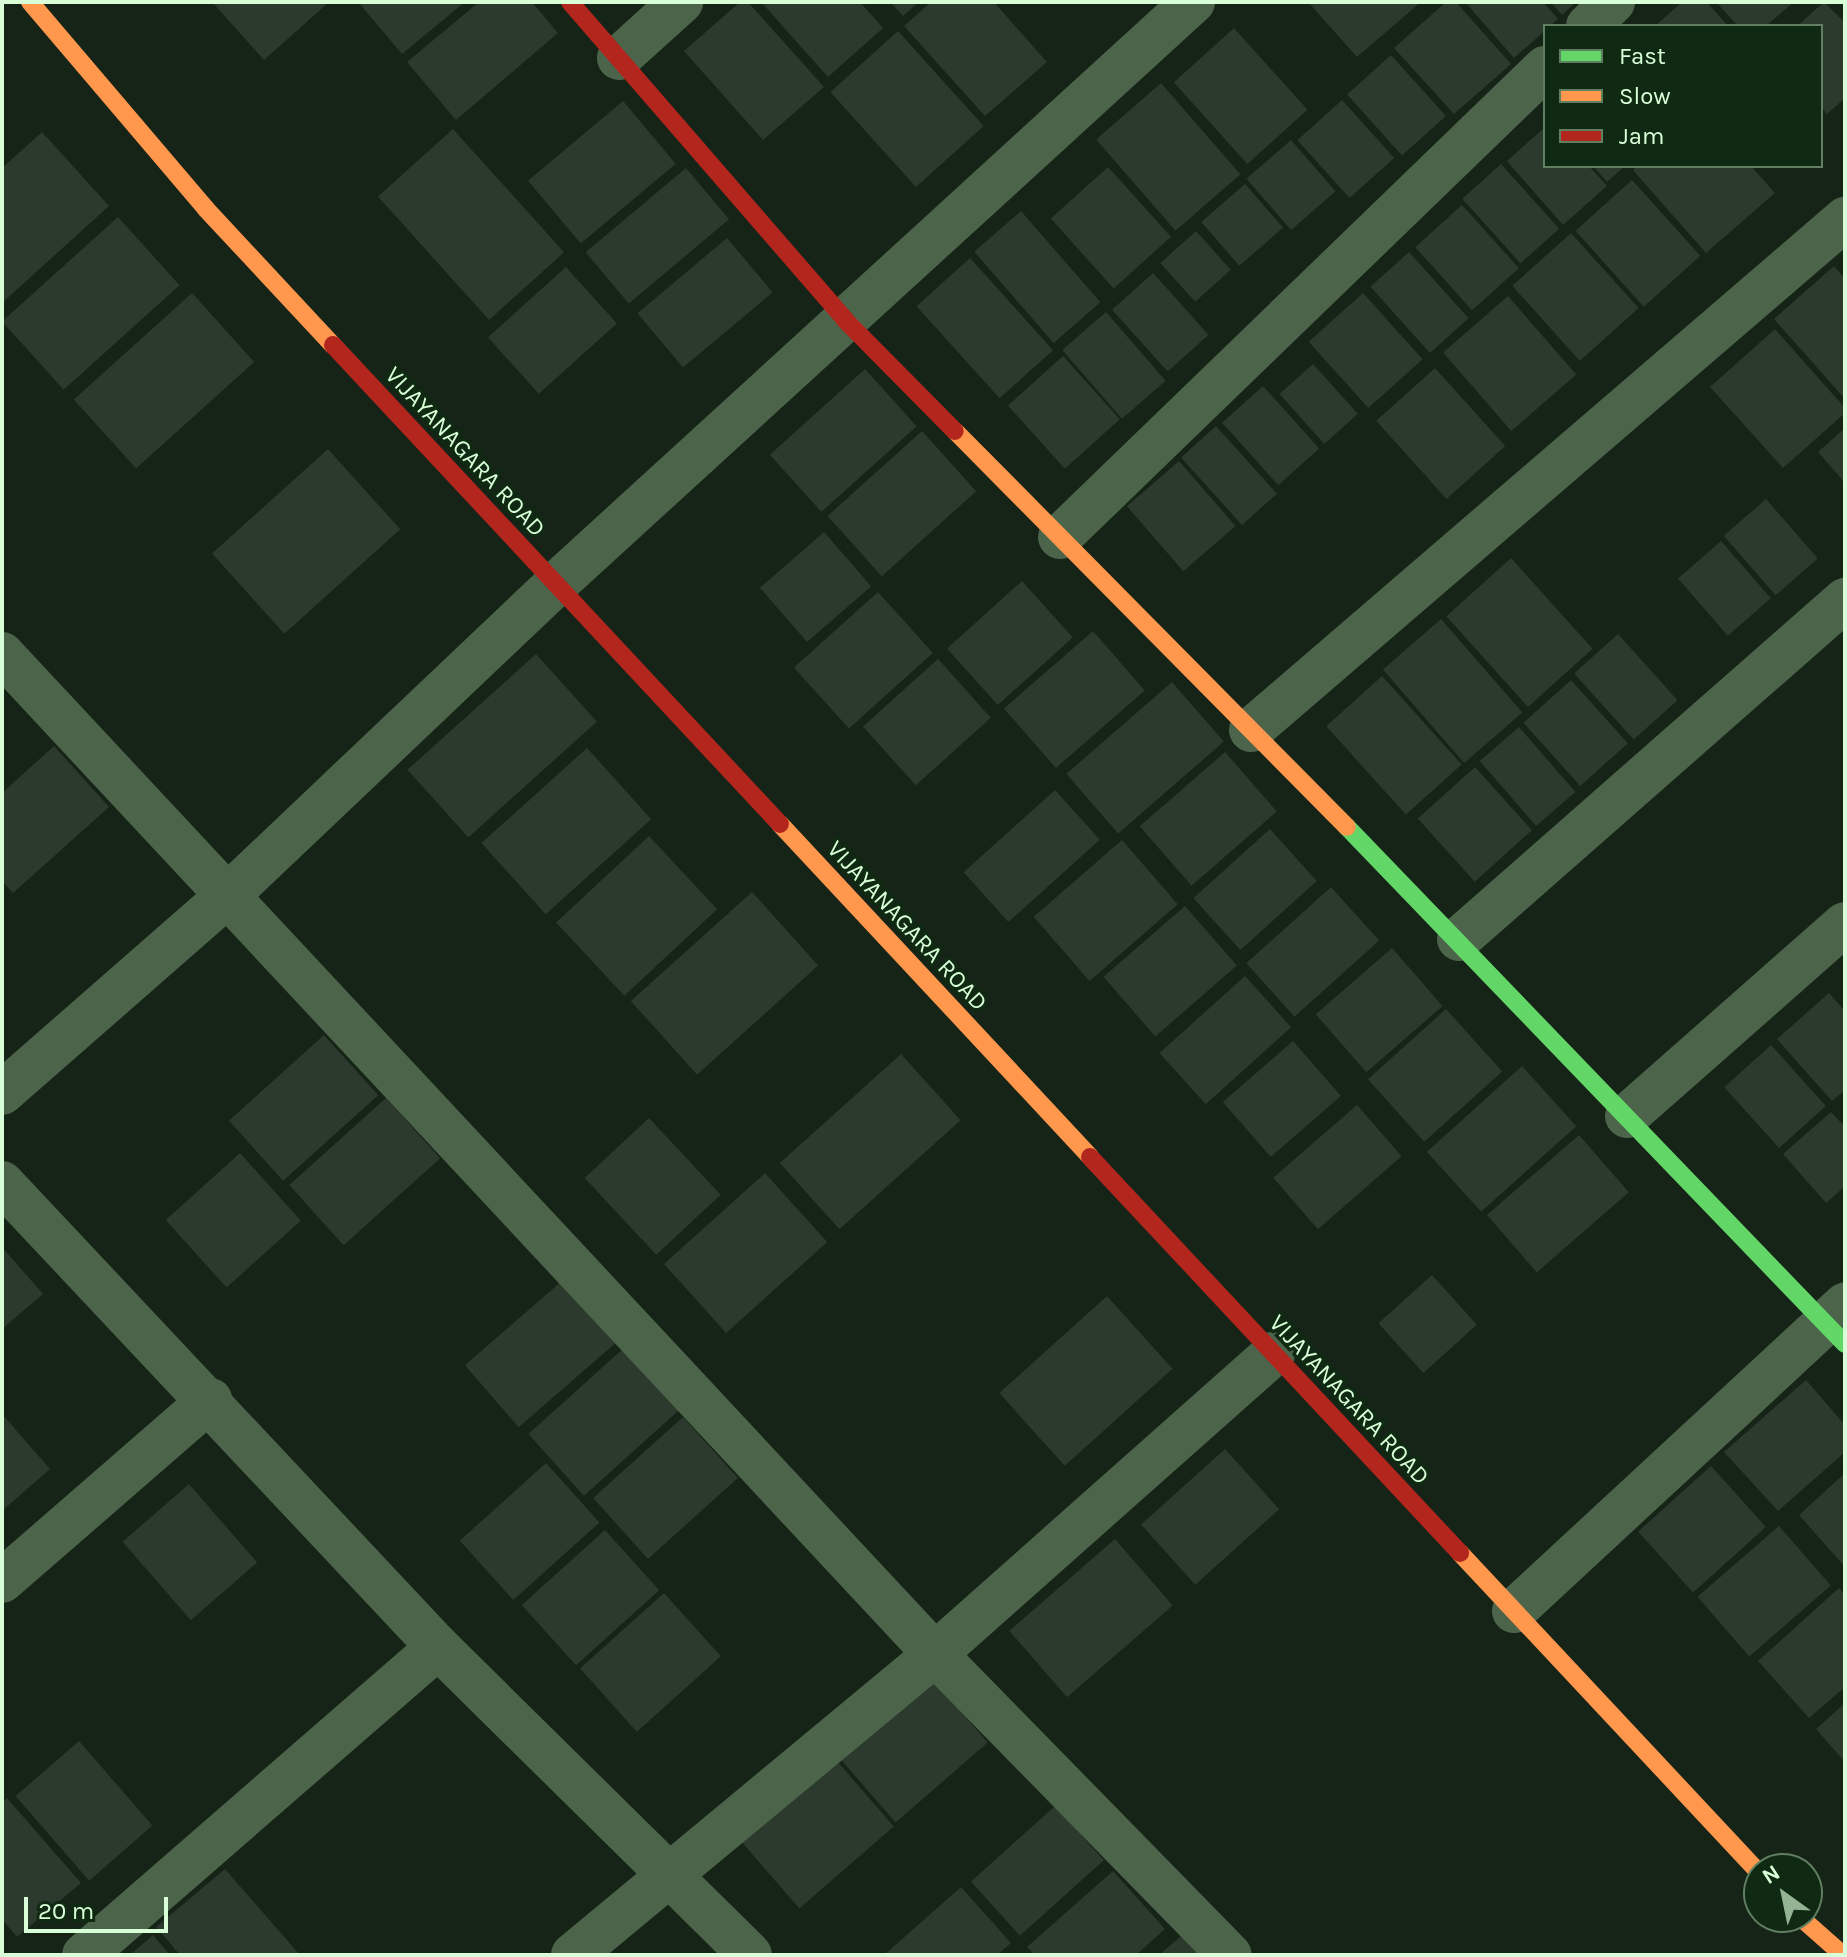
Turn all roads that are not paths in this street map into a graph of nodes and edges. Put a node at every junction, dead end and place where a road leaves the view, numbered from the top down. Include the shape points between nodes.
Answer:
1 (30, 2) edge
2 (570, 2) edge
3 (681, 2) edge
4 (1193, 2) edge
5 (1613, 2) edge
6 (1590, 24) edge
7 (619, 58) junction
8 (1543, 70) edge
9 (1845, 219) edge
10 (845, 320) junction
11 (1060, 537) junction
12 (556, 584) junction
13 (1845, 600) edge
14 (2, 654) edge
15 (1251, 730) junction
16 (225, 898) junction
17 (1845, 924) edge
18 (1459, 939) junction
19 (2, 1093) edge
20 (1627, 1116) junction
21 (2, 1183) edge
22 (1838, 1323) edge
23 (1273, 1354) junction
24 (210, 1400) junction
25 (2, 1581) edge
26 (1514, 1611) junction
27 (438, 1647) junction
28 (935, 1654) junction
29 (1743, 1856) edge
30 (668, 1872) junction
31 (1818, 1933) edge
32 (84, 1955) edge
33 (573, 1955) edge
34 (750, 1955) edge
35 (1230, 1955) edge
36 (1843, 1955) edge

1 - 12 street, VIJAYANAGARA ROAD via 206,209
2 - 7 street
3 - 7 street
4 - 10 street
5 - 6 street
7 - 10 street
8 - 11 street
9 - 15 street
10 - 11 street
10 - 12 street
11 - 15 street
12 - 16 street
12 - 23 street, VIJAYANAGARA ROAD
13 - 18 street
14 - 16 street
15 - 18 street
16 - 19 street
16 - 28 street
17 - 20 street
18 - 20 street
20 - 22 street
21 - 24 street
22 - 26 street
23 - 26 street, VIJAYANAGARA ROAD
23 - 28 street
24 - 25 street
24 - 27 street
26 - 29 street, VIJAYANAGARA ROAD
27 - 30 street
27 - 32 street
28 - 30 street
28 - 35 street
30 - 33 street
30 - 34 street
31 - 36 street

